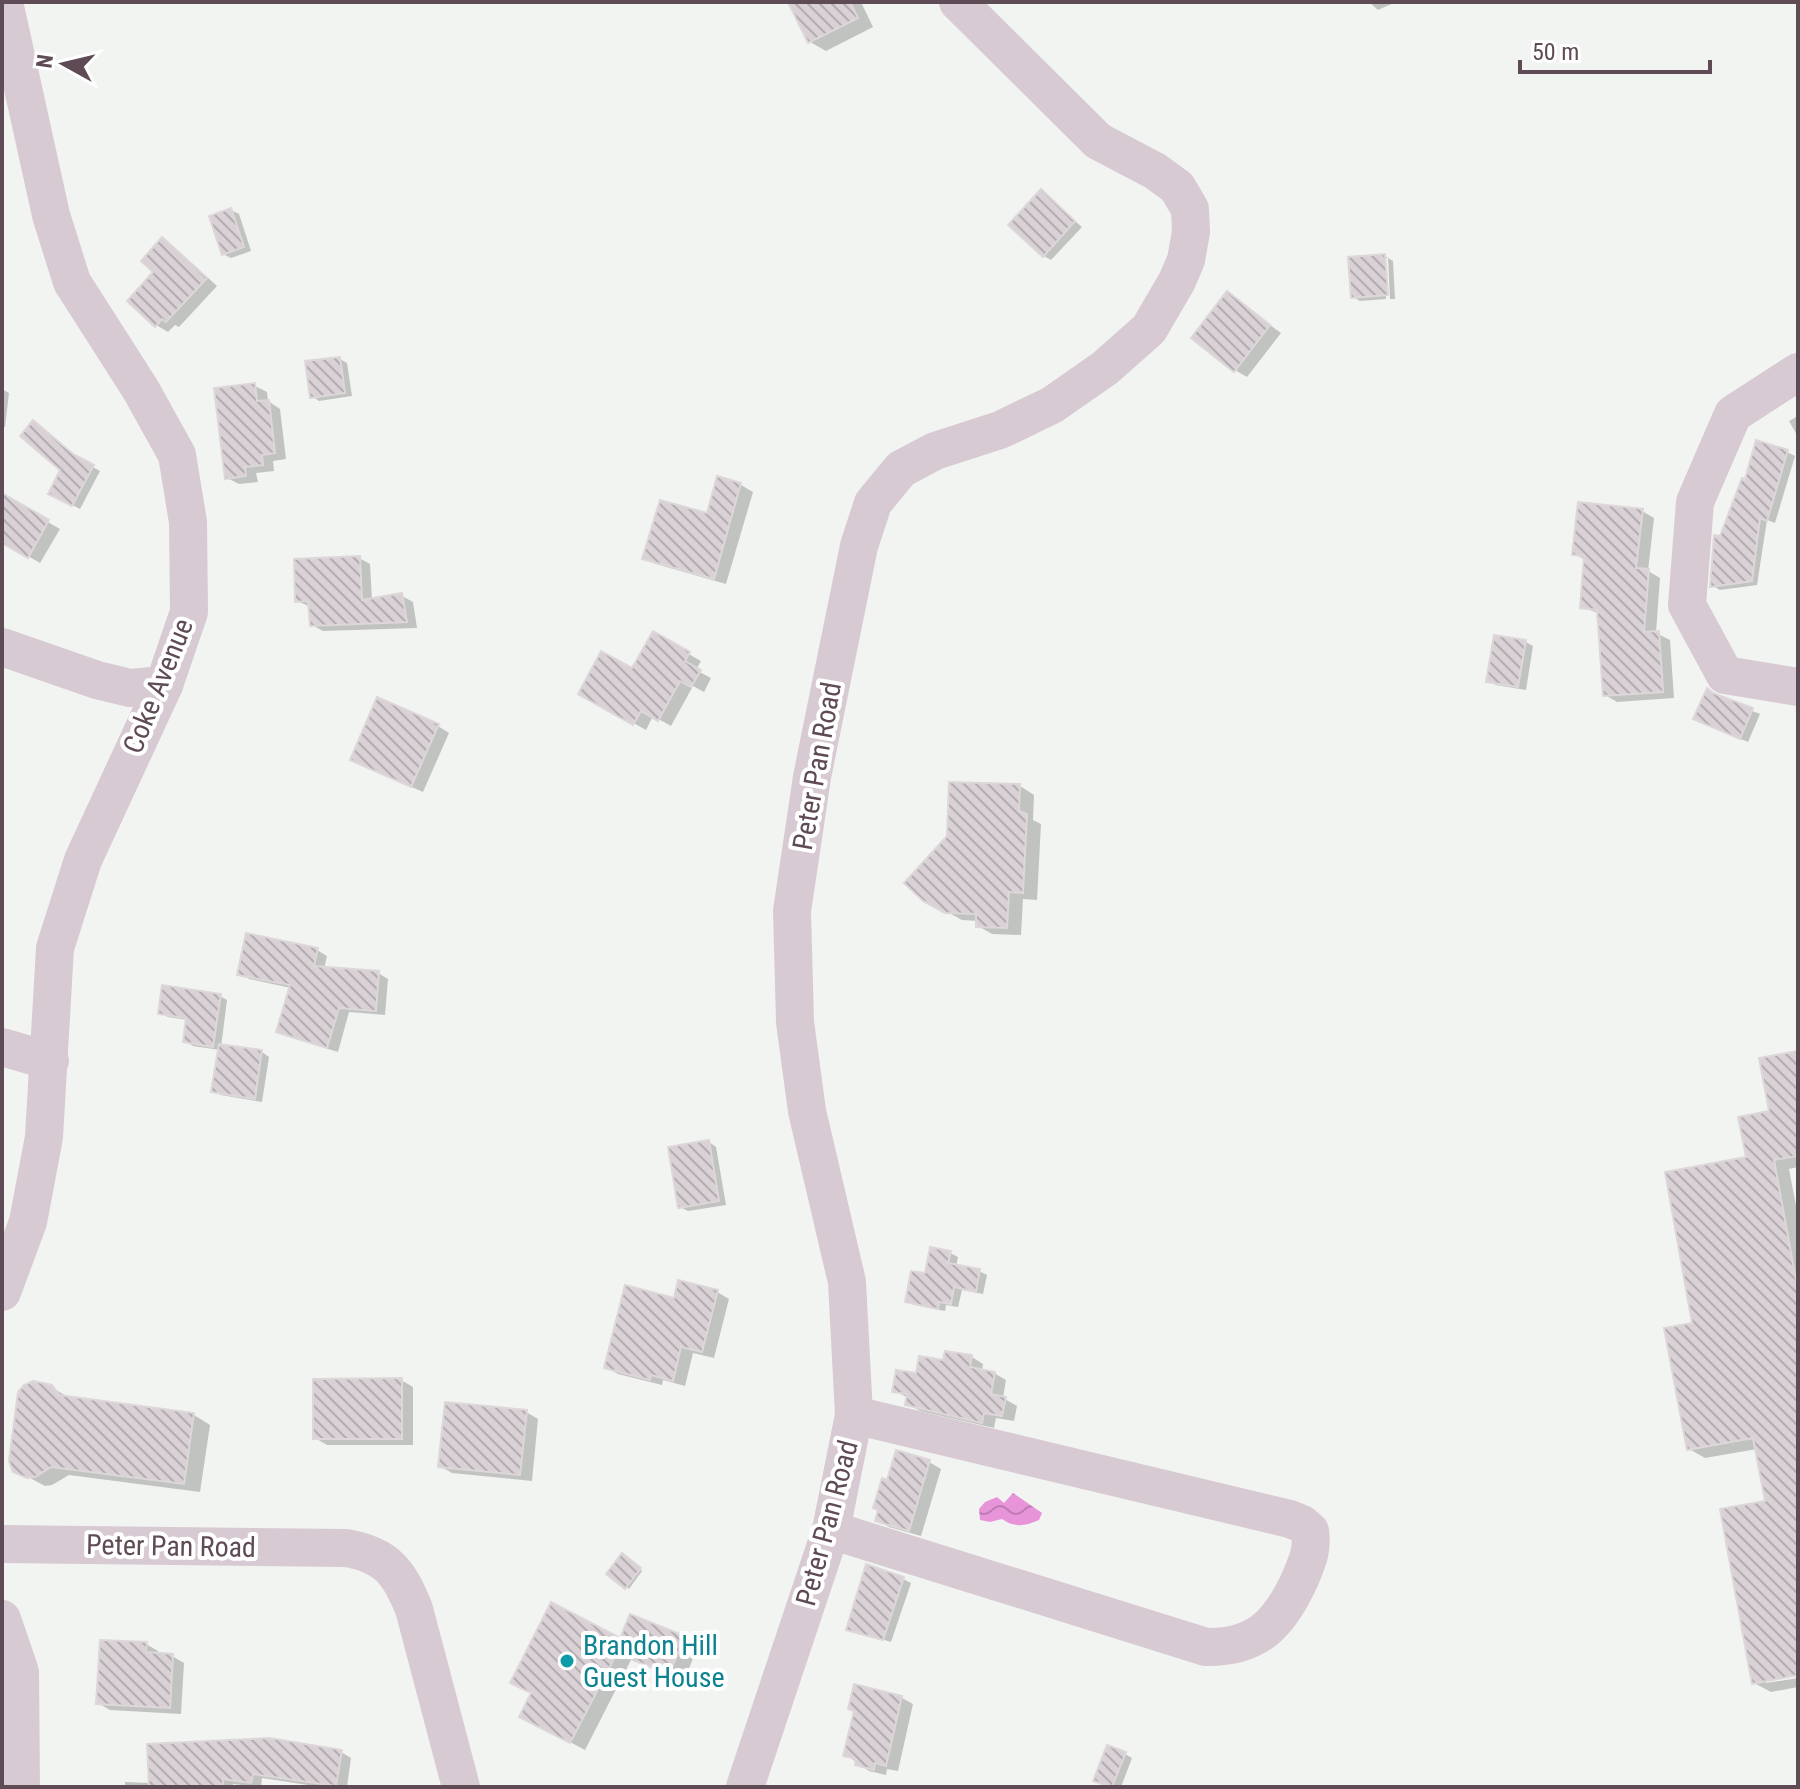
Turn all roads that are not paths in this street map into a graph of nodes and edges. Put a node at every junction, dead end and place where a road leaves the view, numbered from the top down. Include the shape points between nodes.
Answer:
1 (4, 2) edge
2 (958, 2) edge
3 (1798, 372) edge
4 (2, 647) edge
5 (164, 685) junction
6 (1798, 687) edge
7 (2, 1047) edge
8 (50, 1061) junction
9 (2, 1292) edge
10 (854, 1415) junction
11 (831, 1530) junction
12 (2, 1544) edge
13 (2, 1619) edge
14 (21, 1787) edge
15 (461, 1787) edge
16 (745, 1787) edge

1 - 5 street, Coke Avenue via 51,215 72,282 177,455 188,522 189,612
2 - 10 street, Peter Pan Road via 1098,141 1177,187 1190,209 1191,232 1181,270 1149,329 1052,405 901,469 873,503 859,546 812,777 792,911 795,1022 807,1111 847,1282
3 - 6 street via 1733,414 1695,502 1687,605 1725,675
4 - 5 street via 130,688
5 - 8 street, Coke Avenue via 83,860 55,948
7 - 8 street
8 - 9 street, Coke Avenue via 44,1137 28,1222
10 - 11 street, Peter Pan Road
10 - 11 street via 1290,1519 1310,1531 1310,1555 1287,1607 1268,1629 1238,1643 1206,1647
11 - 16 street, Peter Pan Road
12 - 15 street, Peter Pan Road via 368,1552 403,1581
13 - 14 street via 20,1672

